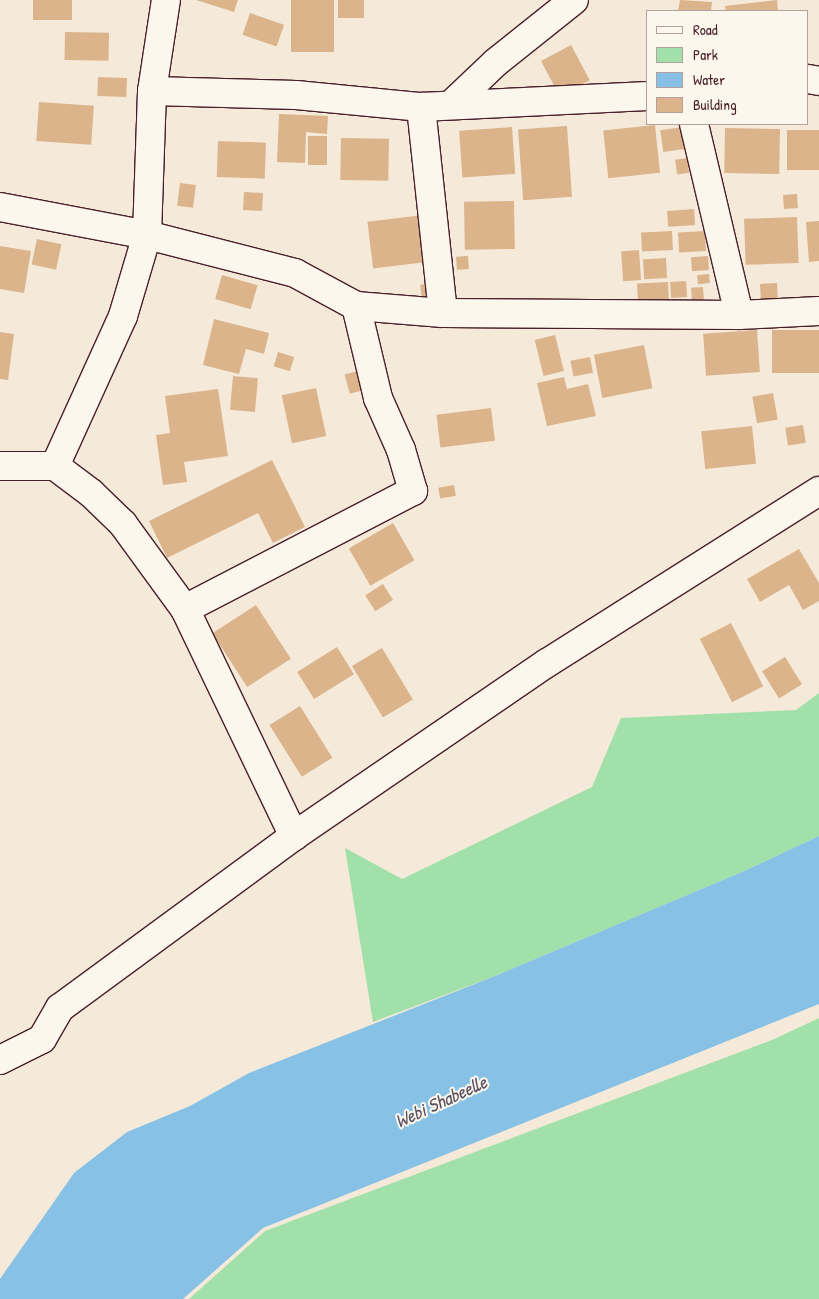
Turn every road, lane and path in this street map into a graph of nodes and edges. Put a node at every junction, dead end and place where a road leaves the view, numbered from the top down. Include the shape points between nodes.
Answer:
1 (166, 0) edge
2 (574, 0) edge
3 (152, 91) junction
4 (646, 96) edge
5 (452, 104) junction
6 (422, 107) junction
7 (694, 125) edge
8 (0, 207) edge
9 (148, 235) junction
10 (356, 306) junction
11 (819, 311) edge
12 (443, 314) junction
13 (739, 315) junction
14 (0, 466) edge
15 (55, 466) junction
16 (819, 491) edge
17 (185, 609) junction
18 (294, 836) junction
19 (0, 1060) edge

1 - 3 street
2 - 5 street via 495,63
3 - 6 street via 296,95
3 - 9 street
4 - 5 street
5 - 6 street
6 - 12 street
7 - 13 street
8 - 9 street
9 - 10 street via 295,273
9 - 15 street via 123,316
10 - 12 street
10 - 17 street via 378,398 401,450 413,492
11 - 13 street
12 - 13 street
14 - 15 street
15 - 17 street via 91,493 123,524
16 - 18 street via 548,663
17 - 18 street
18 - 19 street via 60,1008 42,1039

